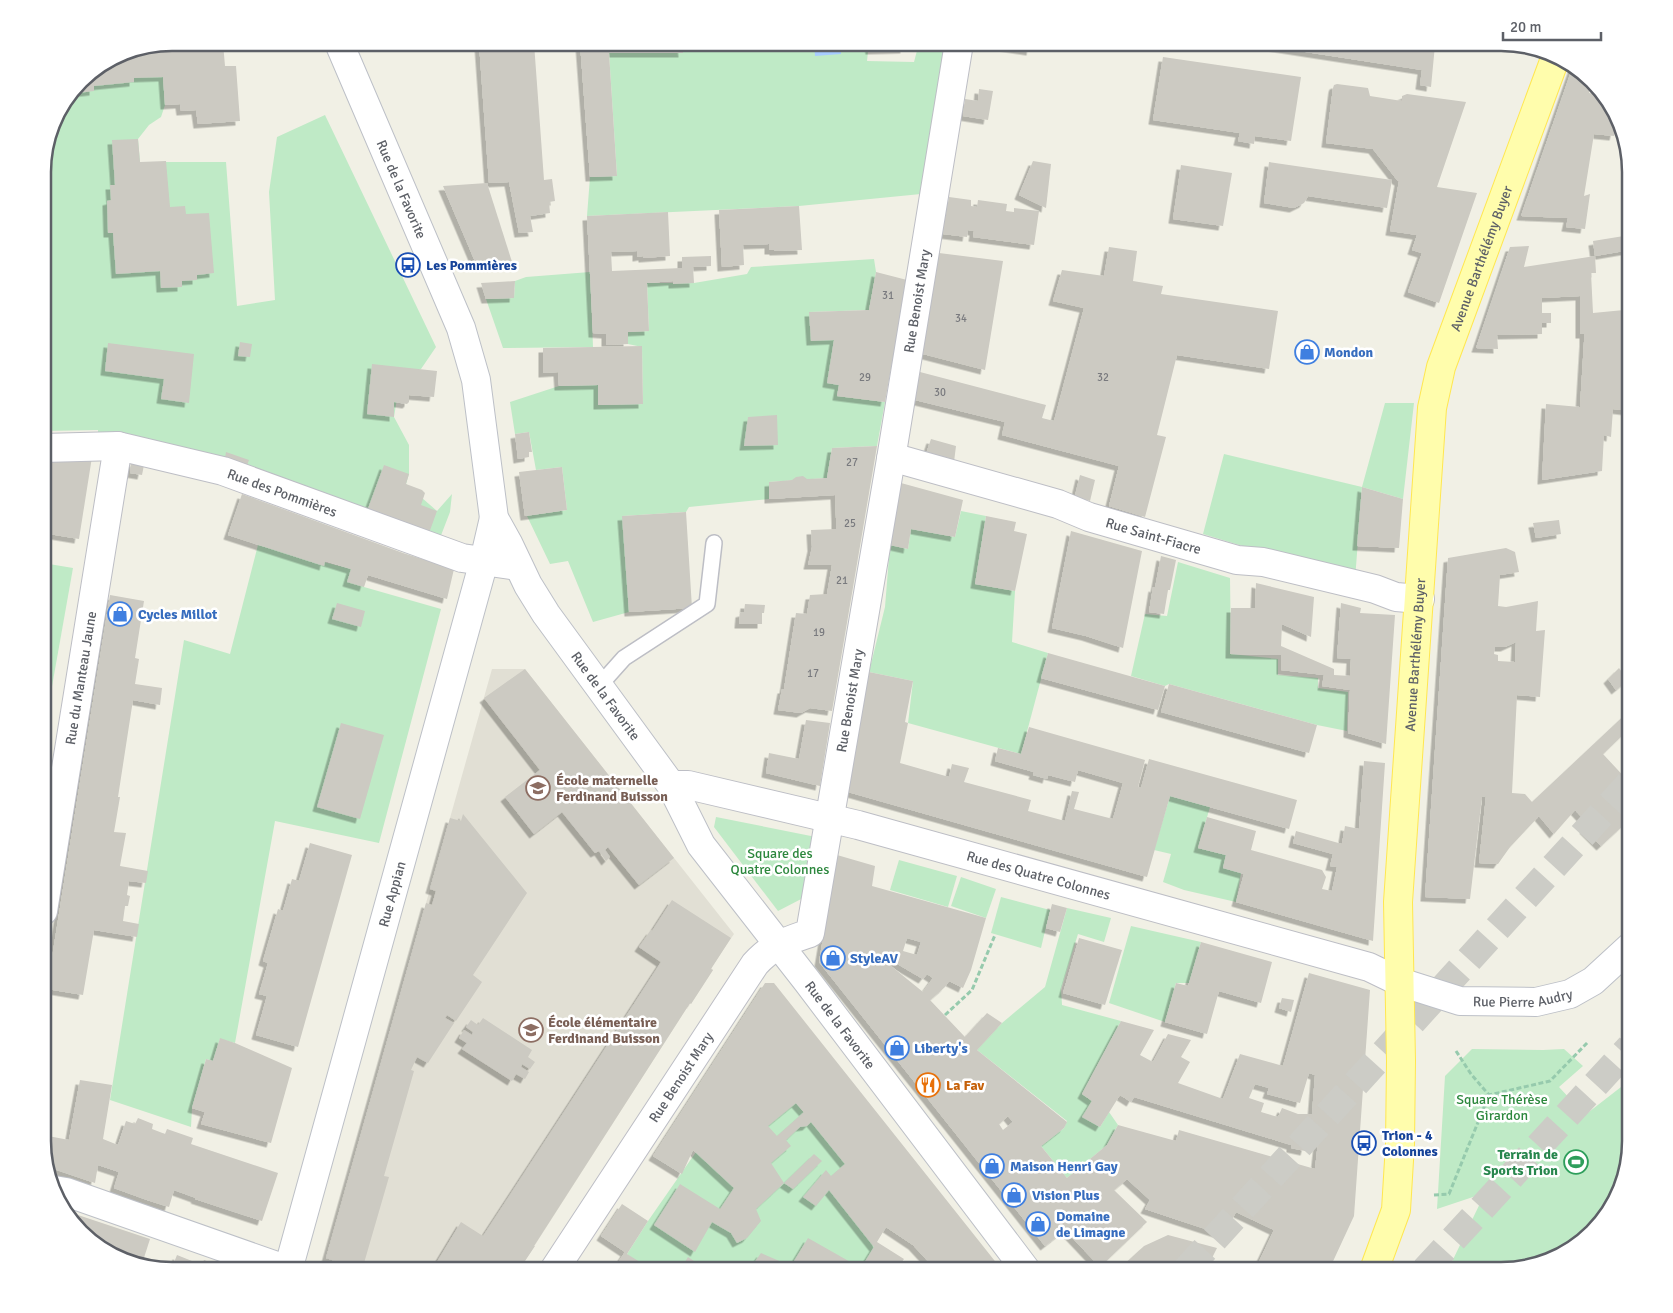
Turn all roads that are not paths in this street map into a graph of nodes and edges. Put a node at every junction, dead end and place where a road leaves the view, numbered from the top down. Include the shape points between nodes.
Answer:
1 (957, 51) edge
2 (343, 52) edge
3 (1553, 63) edge
4 (118, 446) junction
5 (52, 448) edge
6 (891, 459) junction
7 (494, 518) junction
8 (714, 543) dead end
9 (484, 561) junction
10 (518, 566) junction
11 (1420, 599) junction
12 (599, 686) junction
13 (671, 785) junction
14 (830, 818) junction
15 (52, 855) edge
16 (778, 944) junction
17 (1622, 955) edge
18 (1400, 982) junction
19 (63, 1192) edge
20 (265, 1262) edge
21 (290, 1262) edge
22 (559, 1262) edge
23 (1020, 1262) edge
24 (1377, 1262) edge

1 - 6 street, Rue Benoist Mary
2 - 7 street, Rue de la Favorite via 461,328 476,380
3 - 11 main road, Avenue Barthélémy Buyer via 1441,367 1432,408
4 - 5 street, Rue des Pommières
4 - 9 street, Rue des Pommières via 224,471 462,558
4 - 15 street, Rue du Manteau Jaune
6 - 11 street, Rue Saint-Fiacre via 1058,504 1089,517 1238,560 1263,562 1396,597
6 - 14 street, Rue Benoist Mary
7 - 9 street, Rue Appian
7 - 10 street, Rue de la Favorite
8 - 12 lane via 707,604 624,658
9 - 10 street, Rue des Pommières
9 - 21 street, Rue Appian
10 - 12 street, Rue de la Favorite via 546,614
11 - 18 main road, Avenue Barthélémy Buyer via 1398,902
12 - 13 street, Rue de la Favorite
13 - 14 street, Rue des Quatre Colonnes via 688,785
13 - 16 street, Rue de la Favorite via 701,845
14 - 16 street, Rue Benoist Mary via 810,933
14 - 18 street, Rue des Quatre Colonnes via 1369,967
16 - 22 street, Rue Benoist Mary via 755,964
16 - 23 street, Rue de la Favorite
17 - 18 street, Rue Pierre Audry via 1594,981 1570,994 1536,1002 1460,1000
18 - 24 main road, Avenue Barthélémy Buyer via 1400,1144 1396,1210
19 - 20 street

